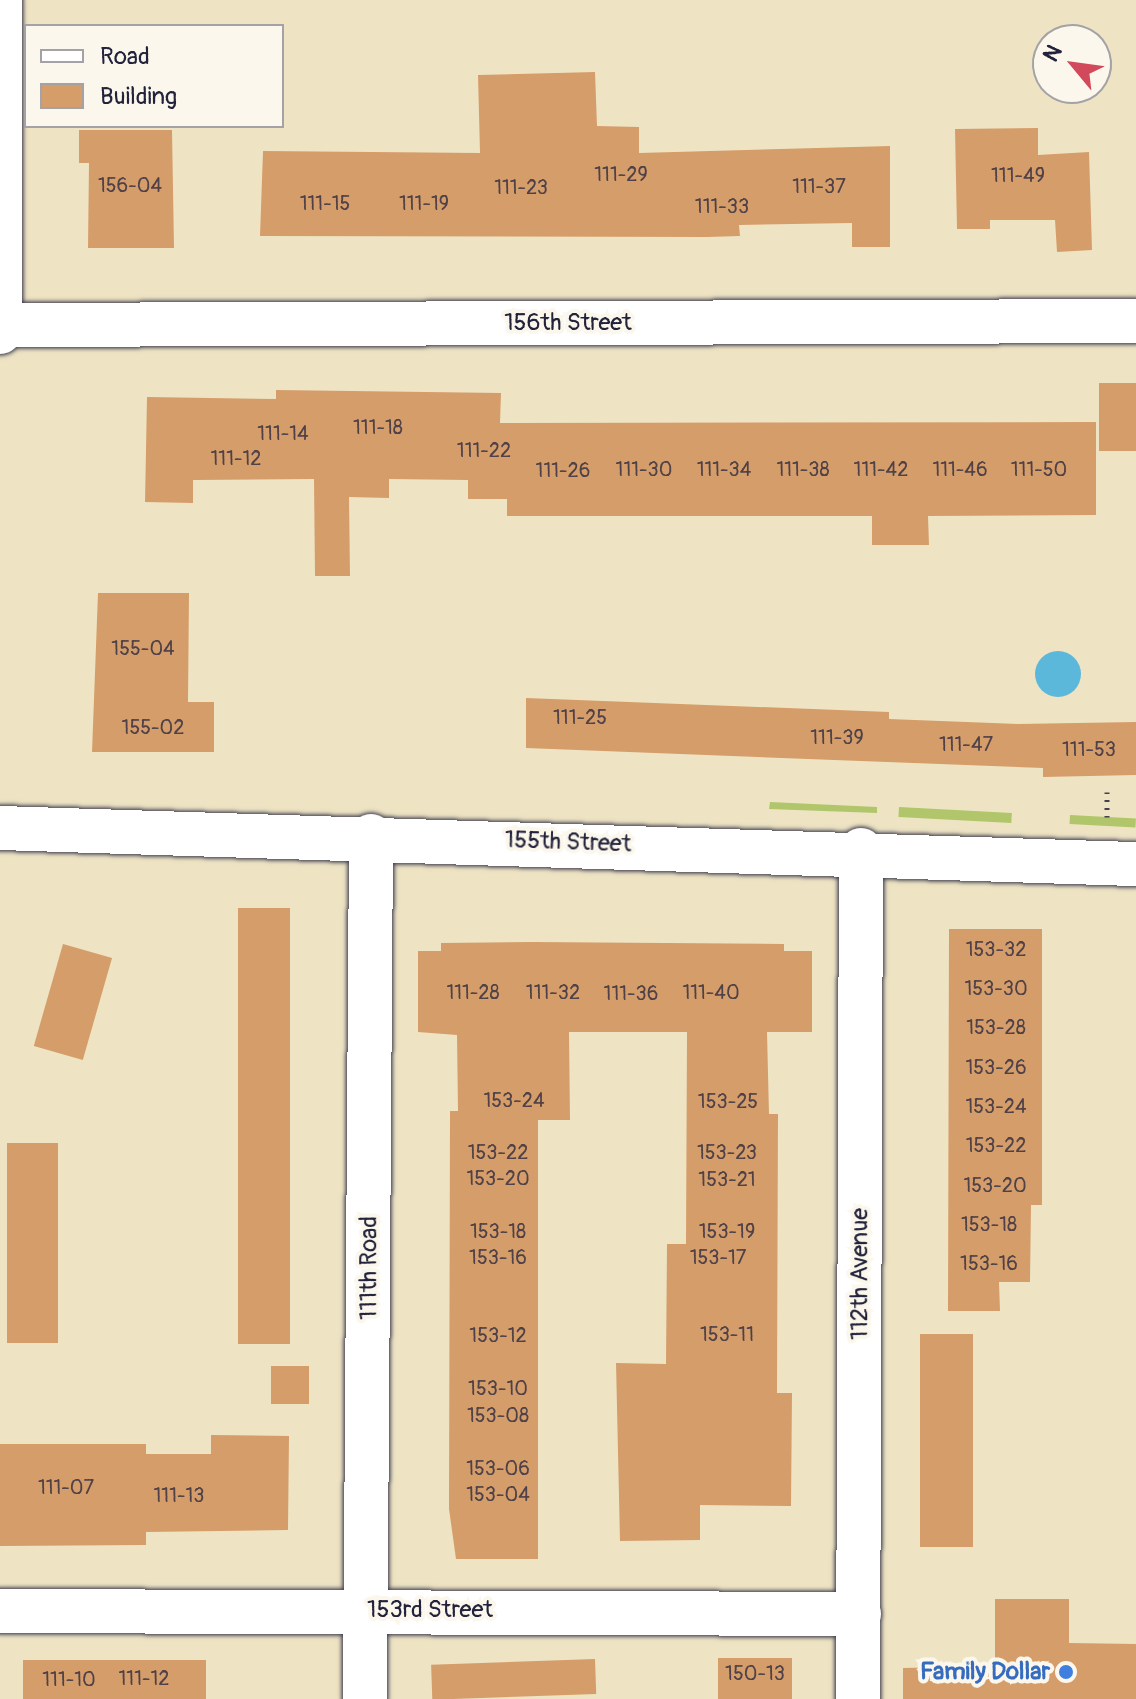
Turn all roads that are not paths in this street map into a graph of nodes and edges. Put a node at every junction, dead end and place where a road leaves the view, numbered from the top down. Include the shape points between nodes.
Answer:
1 (0, 0) edge
2 (1136, 321) edge
3 (0, 325) edge
4 (0, 332) edge
5 (0, 828) edge
6 (371, 836) junction
7 (861, 850) junction
8 (1136, 864) edge
9 (366, 1610) junction
10 (0, 1611) edge
11 (859, 1614) junction
12 (365, 1699) edge
13 (858, 1699) edge

1 - 3 street
2 - 3 street, 156th Street
3 - 4 street
5 - 6 street, 155th Street
6 - 7 street, 155th Street
6 - 9 street, 111th Road
7 - 8 street, 155th Street
7 - 11 street, 112th Avenue
9 - 10 street, 153rd Street
9 - 11 street, 153rd Street
9 - 12 street, 111th Road
11 - 13 street, 112th Avenue

